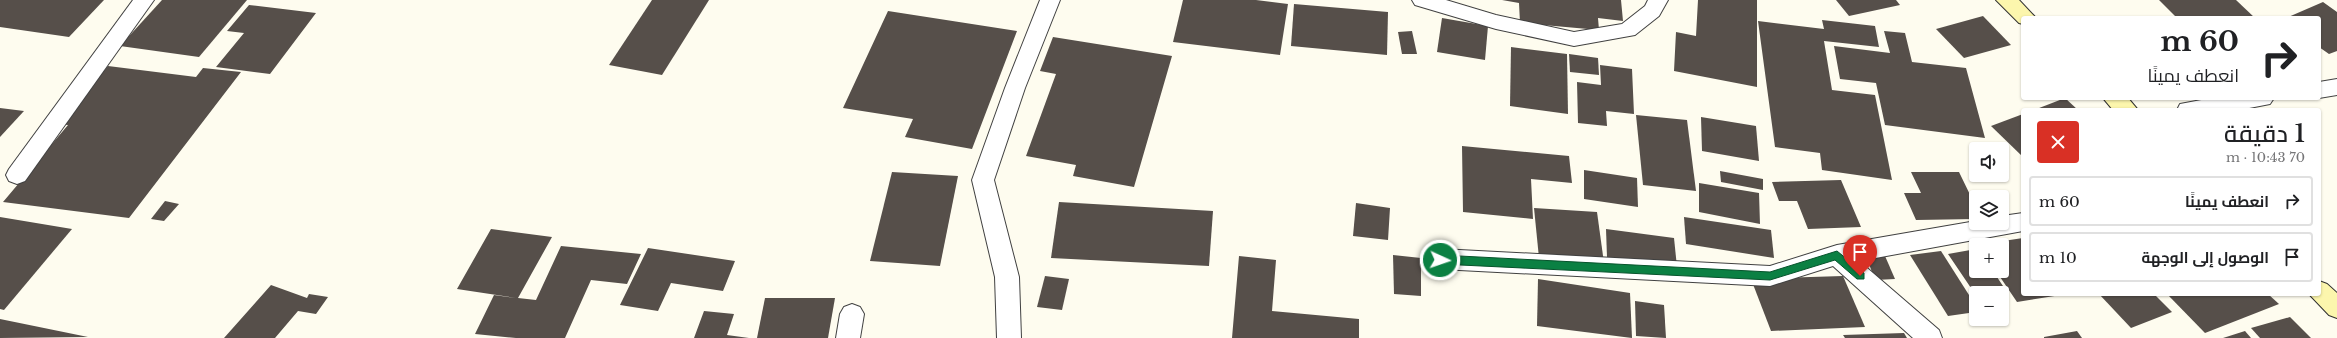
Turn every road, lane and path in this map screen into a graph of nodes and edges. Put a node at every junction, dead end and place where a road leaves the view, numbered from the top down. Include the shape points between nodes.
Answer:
1 (144, 0) edge
2 (1050, 0) edge
3 (1422, 0) edge
4 (1658, 0) edge
5 (2006, 0) edge
6 (2024, 16) edge
7 (2337, 87) edge
8 (2321, 90) edge
9 (2116, 100) edge
10 (2250, 100) edge
11 (2125, 108) edge
12 (2200, 108) edge
13 (17, 175) dead end
14 (2021, 222) edge
15 (1837, 255) junction
16 (1440, 260) dead end
17 (2321, 293) edge
18 (2337, 308) edge
19 (852, 314) dead end
20 (848, 338) edge
21 (1009, 338) edge
22 (1930, 338) edge

1 - 13 street
2 - 21 street via 982,180 1007,277
3 - 4 street via 1496,22 1574,39 1628,30 1652,11
5 - 6 main road
7 - 8 street
9 - 11 main road
10 - 12 street
14 - 15 street
15 - 16 street via 1770,276
15 - 22 street
17 - 18 main road
19 - 20 street

